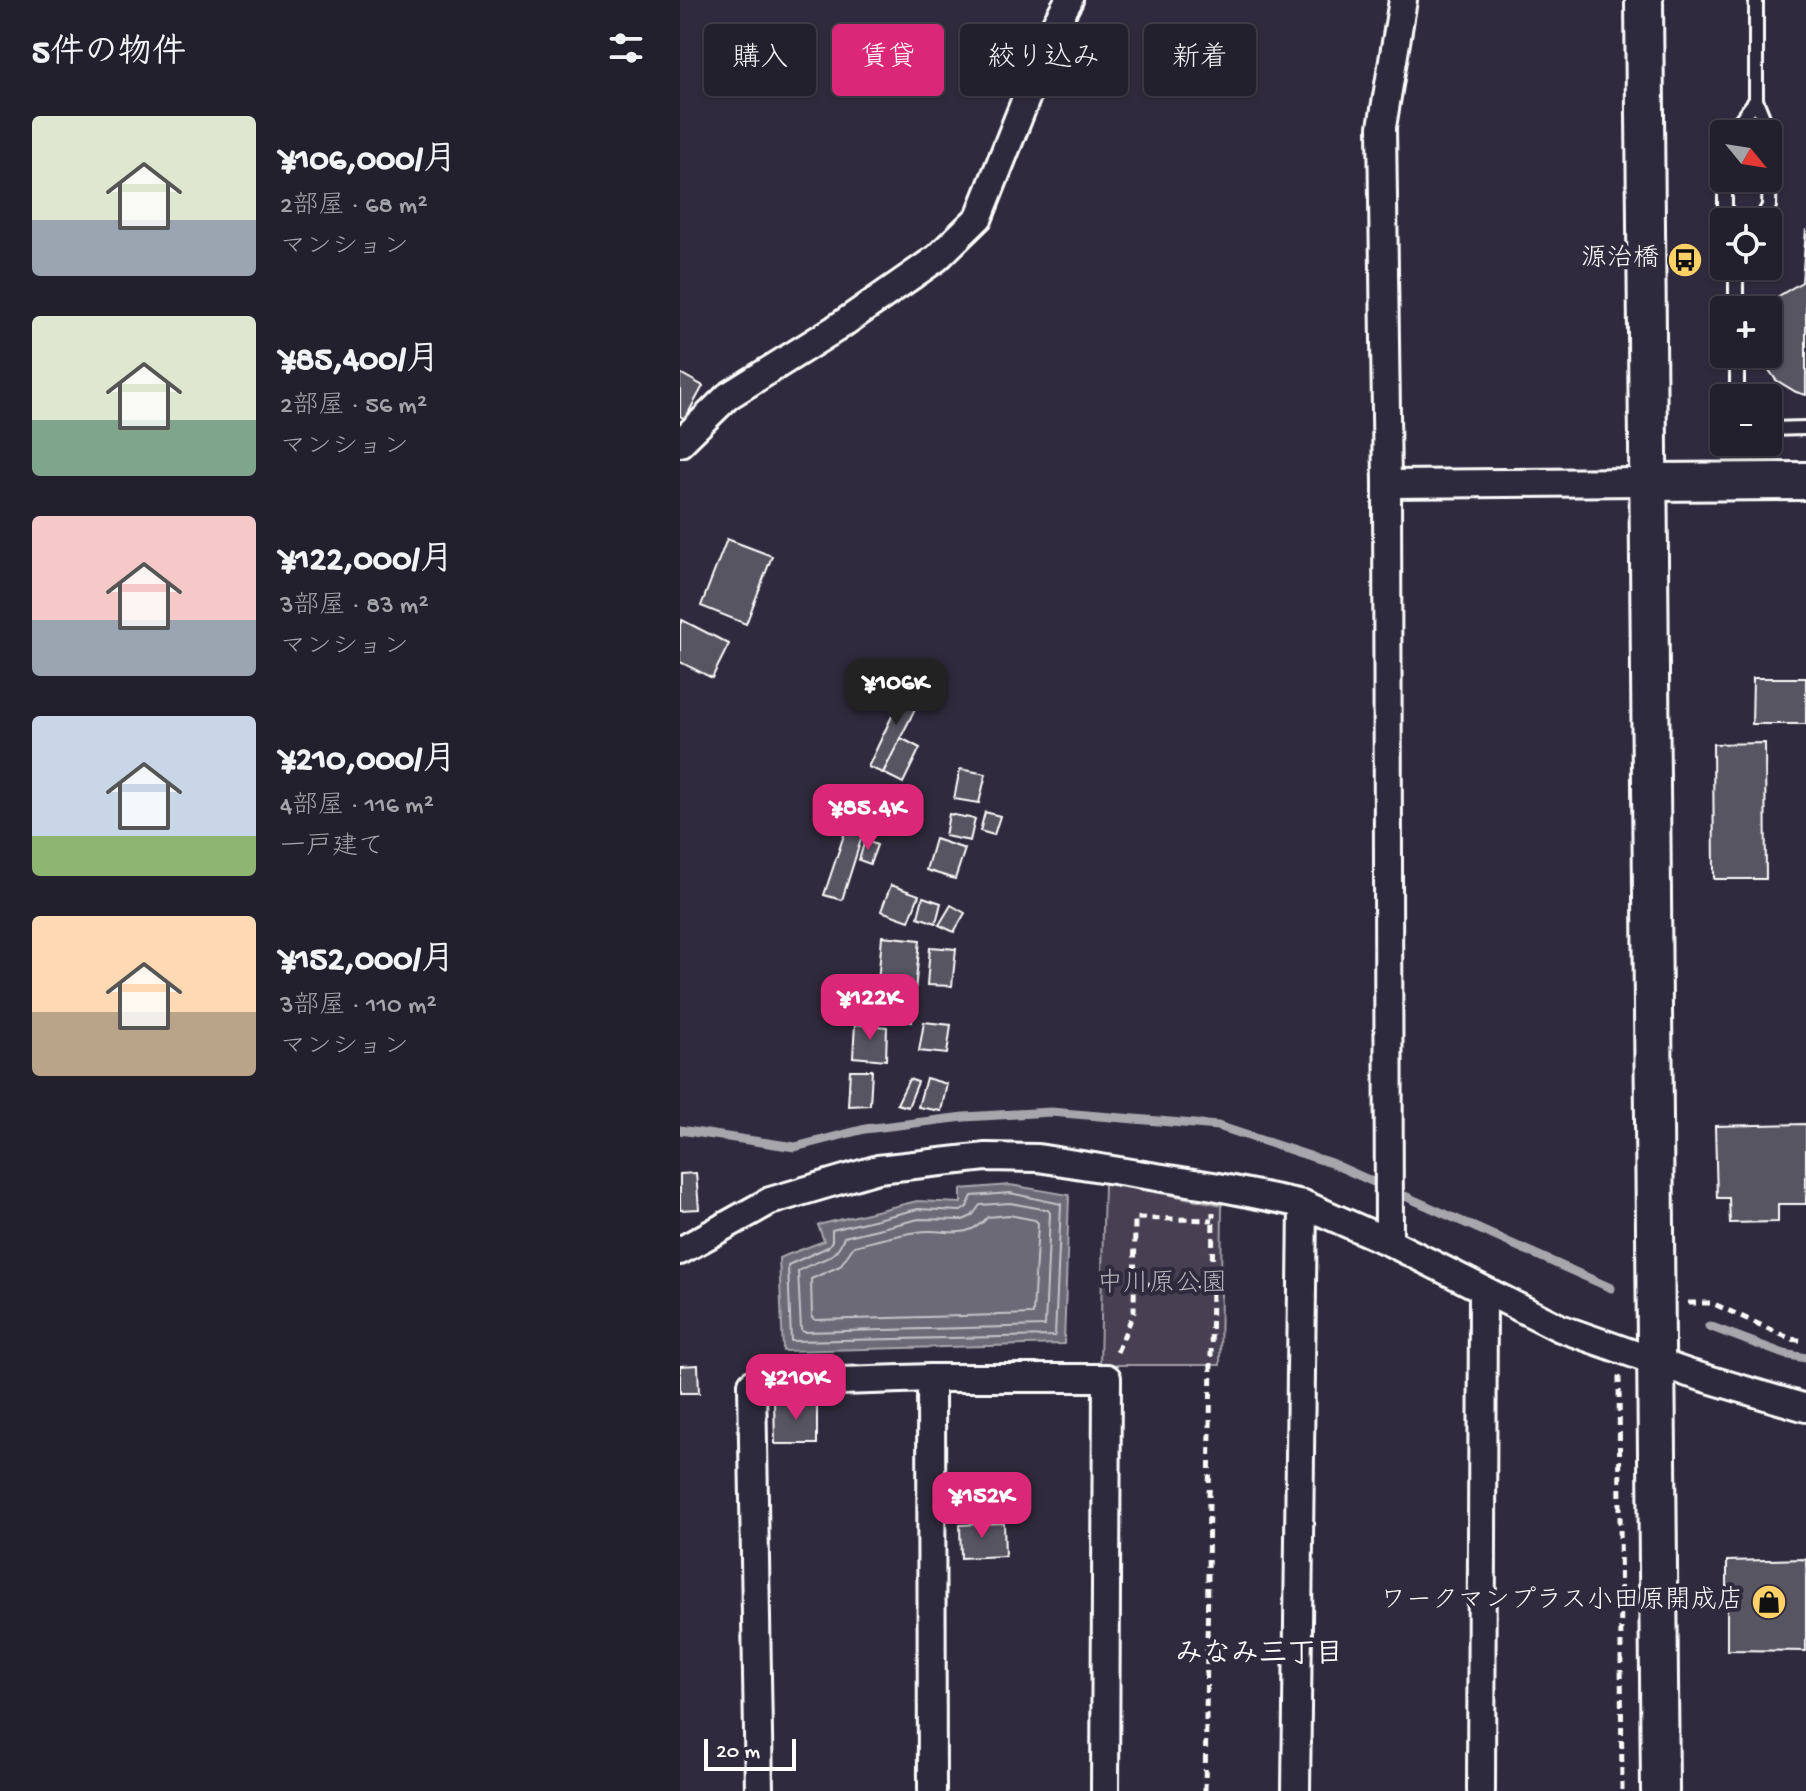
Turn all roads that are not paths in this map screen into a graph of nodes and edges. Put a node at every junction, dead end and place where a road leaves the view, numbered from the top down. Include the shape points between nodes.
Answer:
1 (1069, 0) edge
2 (1403, 0) edge
3 (1644, 0) edge
4 (1756, 0) edge
5 (1756, 100) junction
6 (1741, 120) edge
7 (1768, 208) edge
8 (1806, 428) edge
9 (1782, 429) edge
10 (680, 443) edge
11 (1806, 481) edge
12 (1649, 482) junction
13 (1387, 484) junction
14 (1303, 1204) junction
15 (1389, 1242) junction
16 (680, 1251) edge
17 (1483, 1290) junction
18 (1657, 1363) junction
19 (931, 1378) junction
20 (1806, 1408) edge
21 (759, 1791) edge
22 (932, 1791) edge
23 (1105, 1791) edge
24 (1296, 1791) edge
25 (1481, 1791) edge
26 (1660, 1791) edge

1 - 10 street via 979,217 937,258 728,396
2 - 13 street via 1382,127
3 - 12 street
4 - 5 lane
5 - 6 lane
5 - 7 lane via 1771,137
8 - 9 lane
11 - 12 street
12 - 13 street
12 - 18 street
13 - 15 street
14 - 15 street
14 - 16 street via 1038,1158 986,1157 878,1169 770,1201
14 - 24 street
15 - 17 street
17 - 18 street via 1560,1328
17 - 25 street
18 - 20 street
18 - 26 street
19 - 21 street via 752,1384
19 - 22 street
19 - 23 street via 1107,1378

